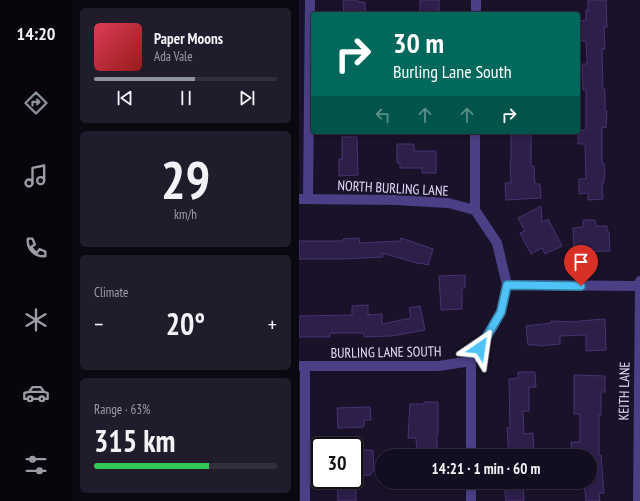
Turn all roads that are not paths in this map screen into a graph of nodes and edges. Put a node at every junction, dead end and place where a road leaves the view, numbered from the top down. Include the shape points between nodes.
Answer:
1 (310, 0) edge
2 (476, 0) edge
3 (475, 12) edge
4 (475, 134) edge
5 (303, 199) edge
6 (475, 210) junction
7 (640, 281) edge
8 (507, 285) junction
9 (640, 286) edge
10 (471, 361) junction
11 (302, 367) edge
12 (639, 375) edge
13 (471, 449) edge
14 (471, 489) edge
15 (305, 501) edge
16 (471, 501) edge
17 (638, 501) edge

1 - 5 street
2 - 3 street
4 - 6 street
5 - 6 street, NORTH BURLING LANE via 448,203
6 - 8 street via 497,243
7 - 9 street, KEITH LANE
8 - 9 street
8 - 10 street via 501,312
9 - 12 street, KEITH LANE
10 - 11 street, BURLING LANE SOUTH via 439,366
10 - 13 street
11 - 15 street
12 - 17 street, KEITH LANE
14 - 16 street

